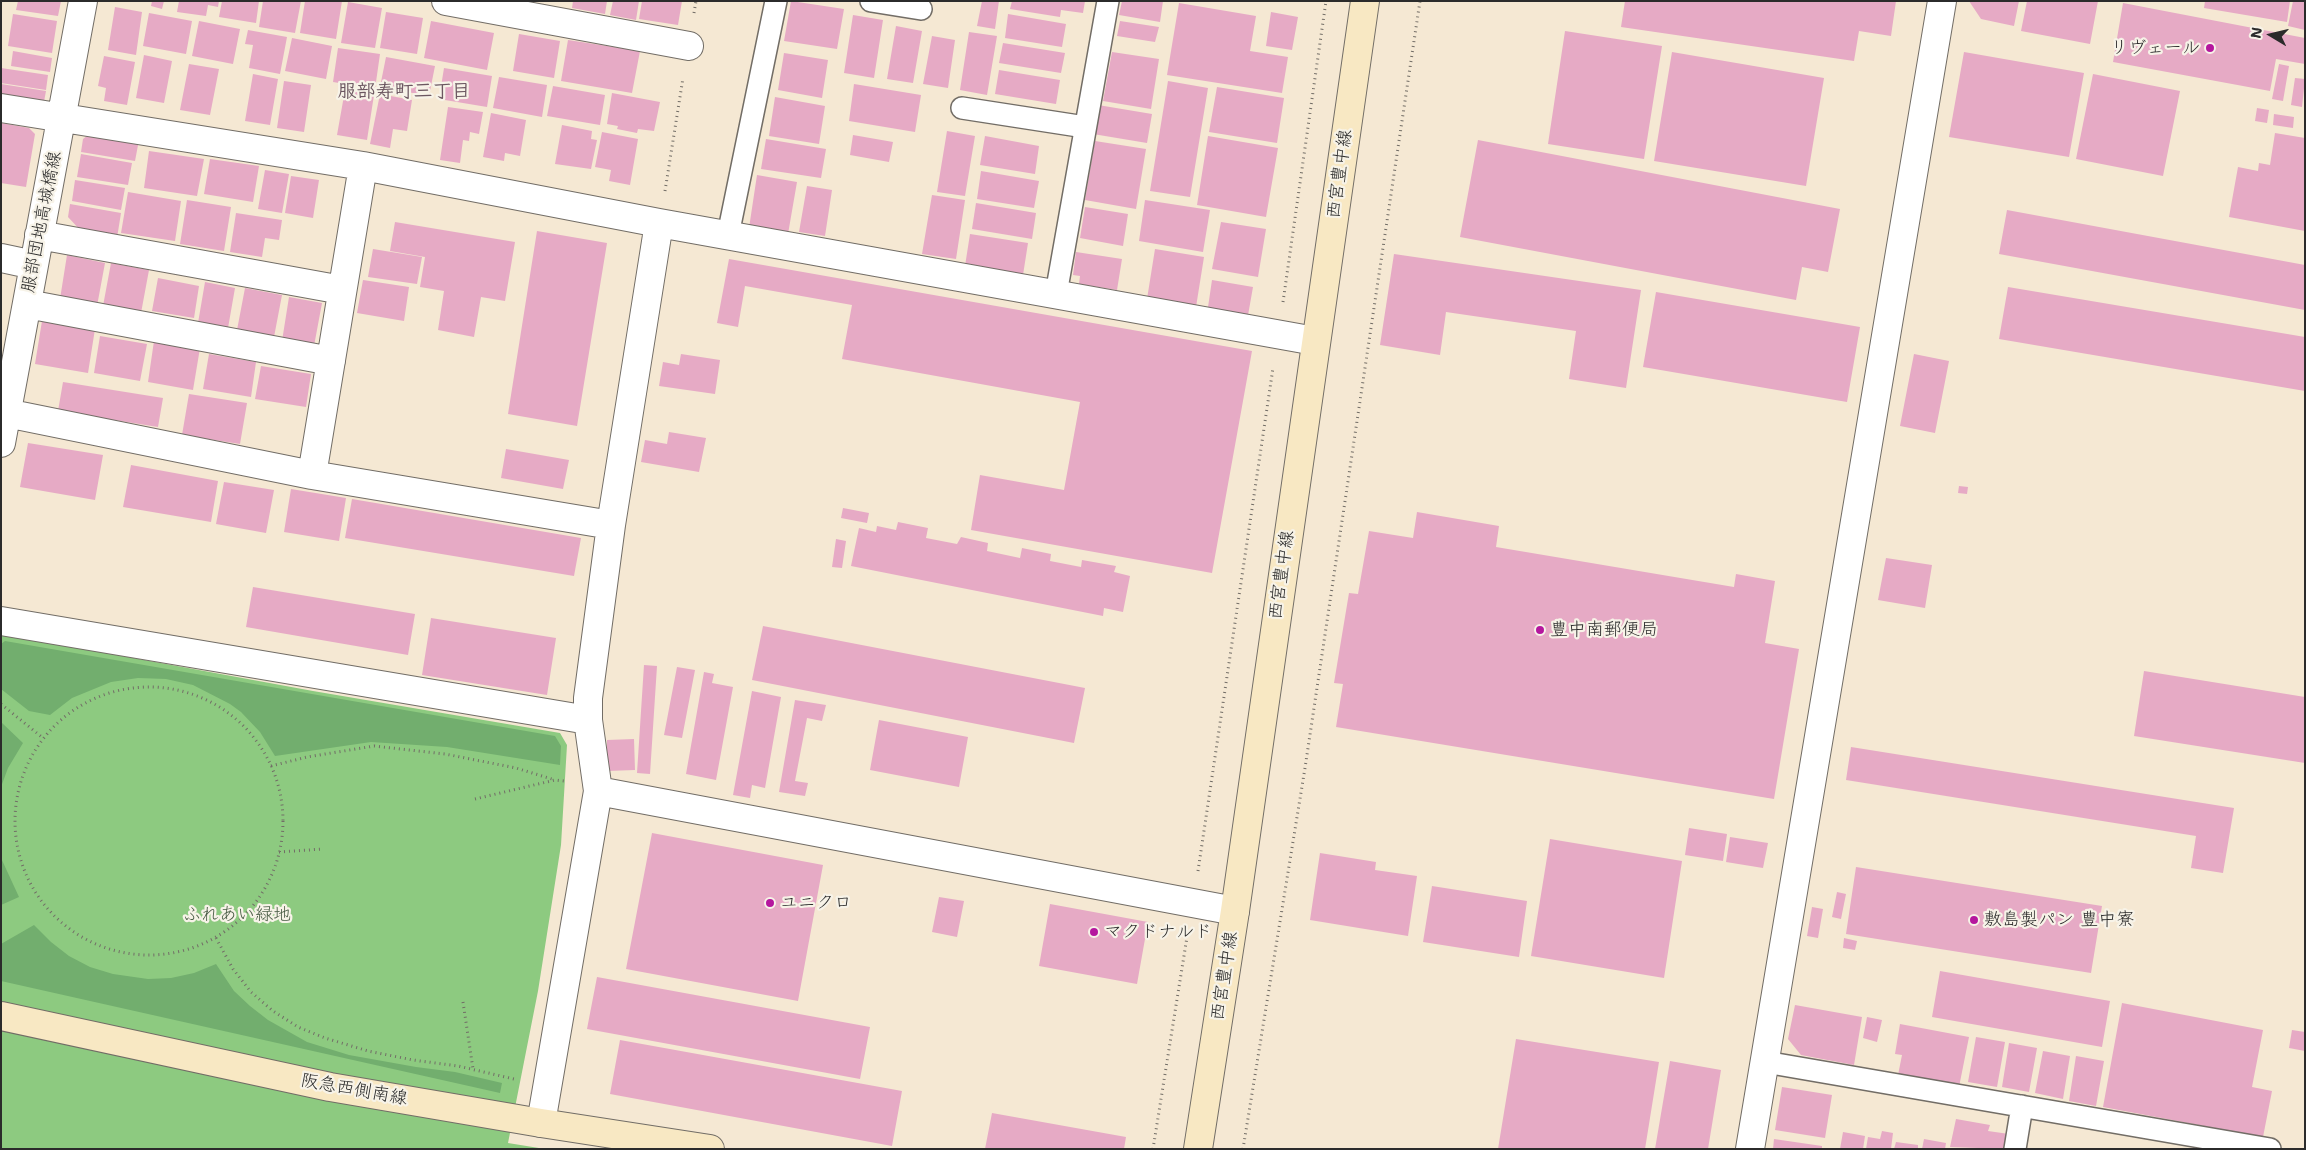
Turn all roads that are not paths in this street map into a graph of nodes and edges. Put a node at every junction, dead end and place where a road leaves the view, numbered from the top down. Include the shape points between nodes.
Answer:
1 (83, 1) edge
2 (446, 1) edge
3 (776, 1) edge
4 (871, 1) edge
5 (1108, 1) edge
6 (1365, 1) edge
7 (1942, 1) edge
8 (921, 9) dead end
9 (689, 46) road end
10 (1, 108) edge
11 (962, 108) dead end
12 (61, 119) junction
13 (1085, 127) junction
14 (363, 166) junction
15 (659, 223) junction
16 (40, 235) junction
17 (728, 236) junction
18 (1, 258) edge
19 (34, 265) junction
20 (342, 290) junction
21 (1056, 294) junction
22 (27, 304) junction
23 (1315, 341) junction
24 (331, 361) junction
25 (4, 413) edge
26 (1, 443) edge
27 (312, 475) junction
28 (611, 525) junction
29 (1, 621) edge
30 (588, 720) junction
31 (598, 791) junction
32 (1235, 911) junction
33 (1, 1016) edge
34 (1765, 1062) junction
35 (2022, 1106) junction
36 (541, 1123) junction
37 (710, 1149) edge
38 (1198, 1149) edge
39 (1750, 1149) edge
40 (2015, 1149) edge
41 (2270, 1149) edge

1 - 12 street, 服部団地高城橋線
2 - 9 street
3 - 17 lane
4 - 8 lane
5 - 13 lane
6 - 23 main road, 西宮豊中線
7 - 34 street
10 - 12 street
11 - 13 lane
12 - 14 street
12 - 16 street, 服部団地高城橋線
13 - 21 lane
14 - 15 street
14 - 20 street
15 - 17 street
15 - 28 street
16 - 19 street, 服部団地高城橋線
16 - 20 street
17 - 21 street
18 - 19 street
19 - 22 street, 服部団地高城橋線
20 - 24 street
21 - 23 street
22 - 24 street
22 - 25 street, 服部団地高城橋線
23 - 32 main road, 西宮豊中線
24 - 27 street
25 - 26 street, 服部団地高城橋線
25 - 27 street
27 - 28 street
28 - 30 street via 588,698
29 - 30 street
30 - 31 street
31 - 32 street
31 - 36 street
32 - 38 main road, 西宮豊中線
33 - 36 main road, 阪急西側南線 via 330,1087
34 - 35 lane
34 - 39 street
35 - 40 lane
35 - 41 lane
36 - 37 main road, 阪急西側南線

